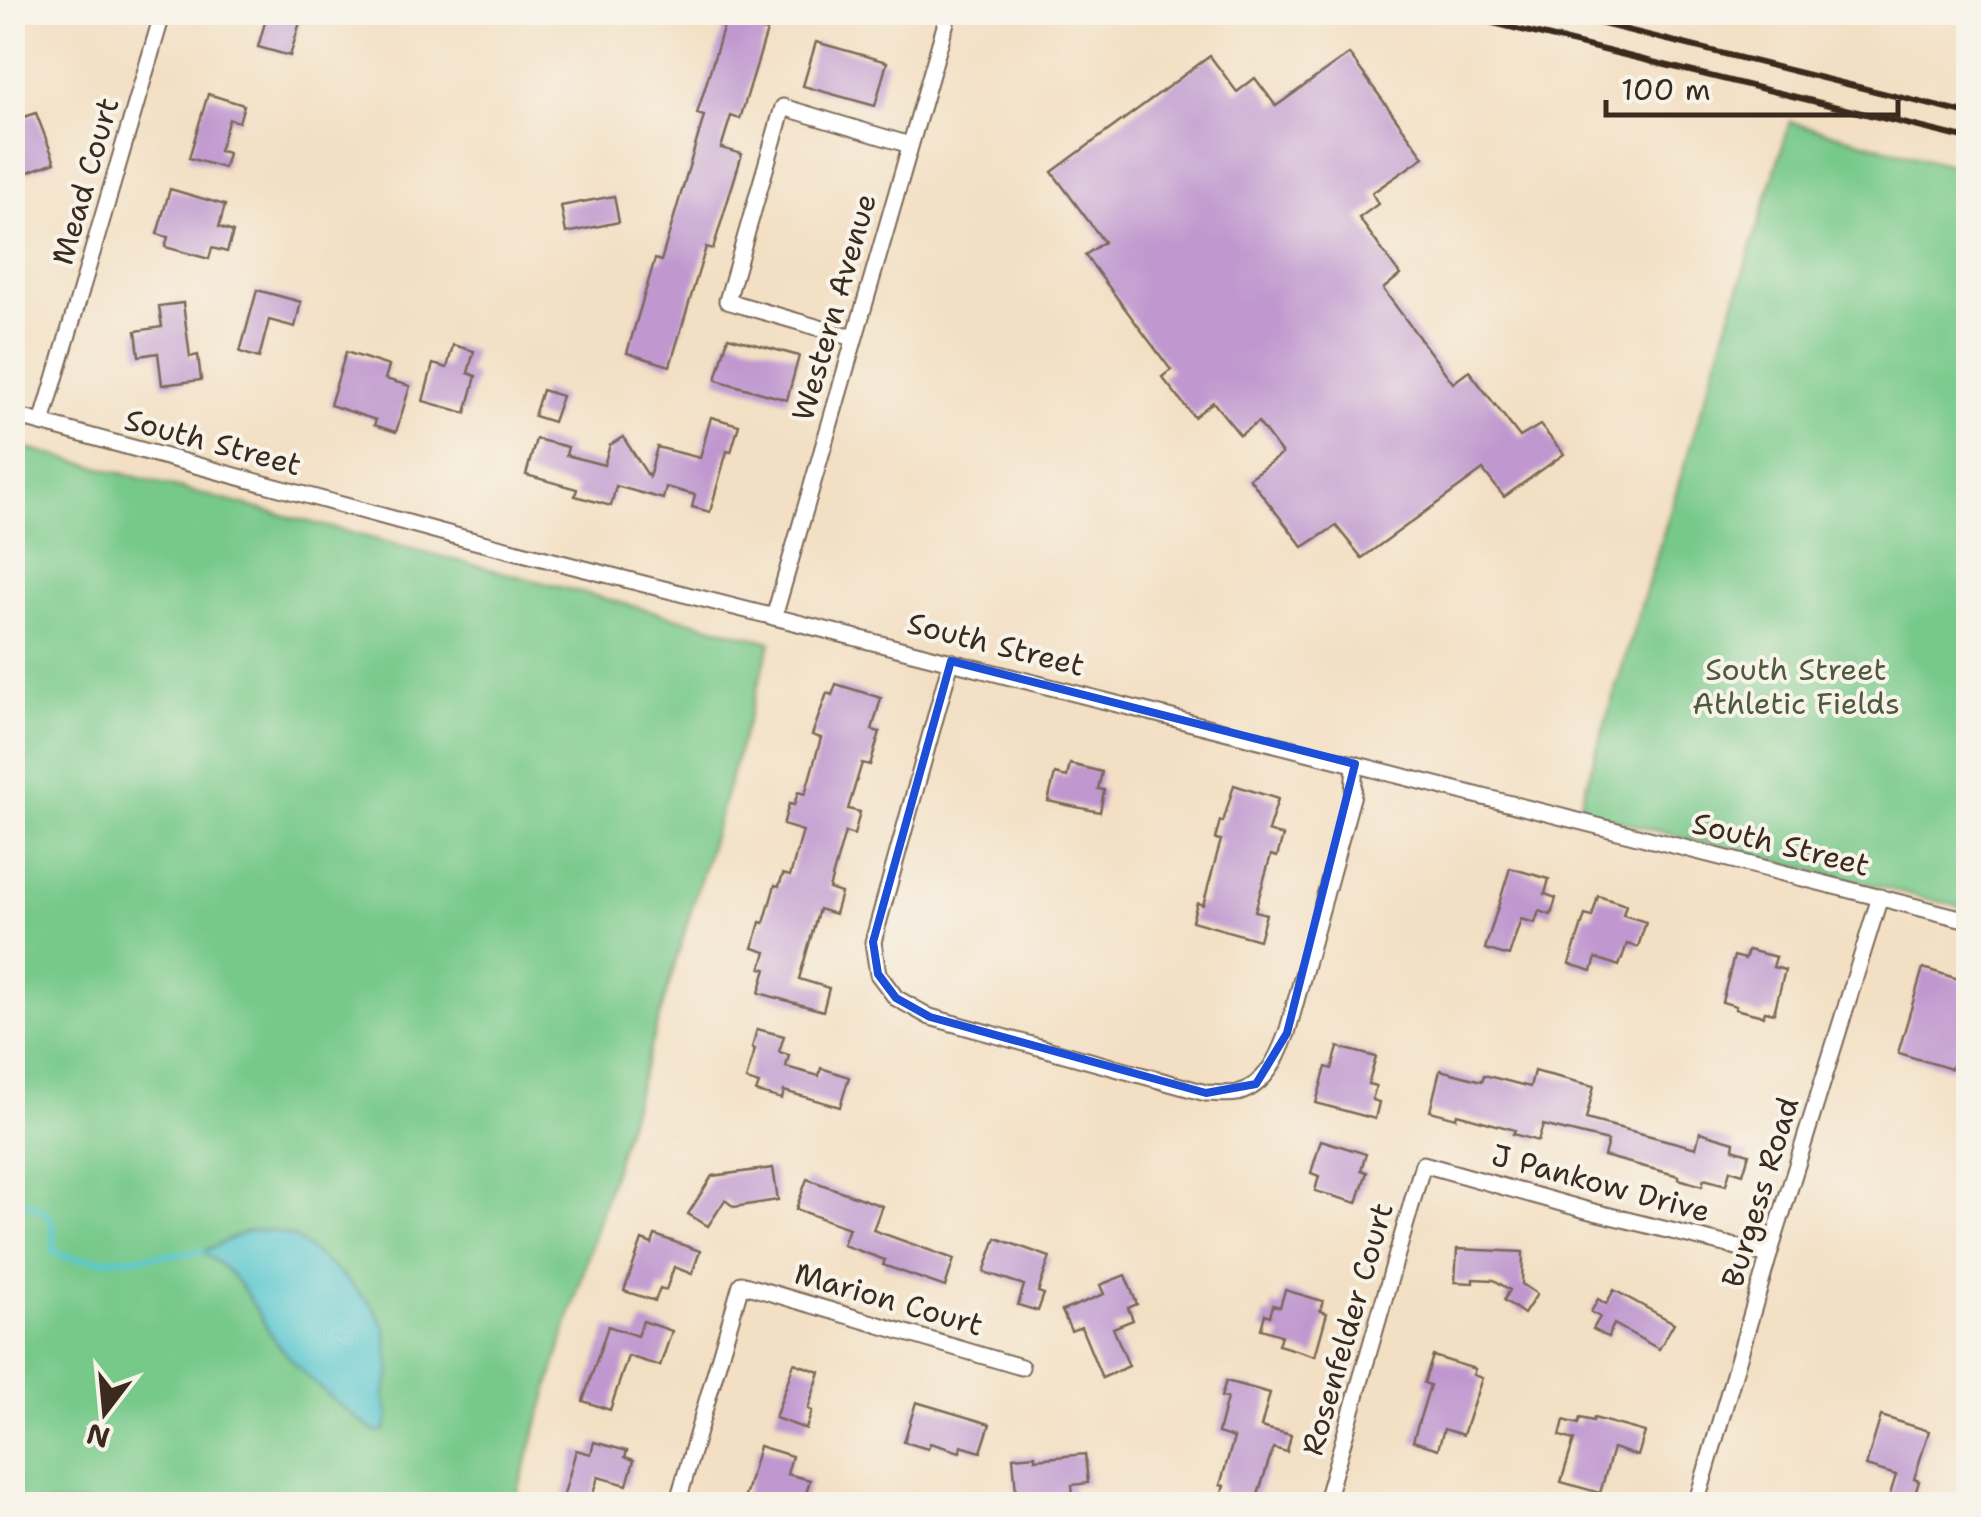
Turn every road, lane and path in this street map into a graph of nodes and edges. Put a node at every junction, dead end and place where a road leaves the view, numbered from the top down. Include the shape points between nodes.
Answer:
1 (163, 12) edge
2 (950, 12) edge
3 (910, 144) junction
4 (854, 338) junction
5 (12, 415) edge
6 (42, 423) junction
7 (774, 617) junction
8 (951, 661) junction
9 (1355, 764) junction
10 (1880, 897) junction
11 (1968, 920) edge
12 (1422, 1168) joint
13 (1769, 1255) junction
14 (1021, 1367) dead end
15 (677, 1504) edge
16 (1325, 1504) edge
17 (1696, 1504) edge

1 - 6 street, Mead Court
2 - 3 street, Western Avenue
3 - 4 street, Western Avenue
3 - 4 street via 783,107 726,300
4 - 7 street, Western Avenue
5 - 6 street, South Street
6 - 7 street, South Street
7 - 8 street, South Street
8 - 9 street, South Street
8 - 9 street via 874,942 878,974 896,998 930,1016 1206,1093 1237,1093 1256,1084 1276,1061 1353,794
9 - 10 street, South Street
10 - 11 street, South Street
10 - 13 street, Burgess Road
12 - 13 street, J Pankow Drive
12 - 16 street, Rosenfelder Court
13 - 17 street, Burgess Road
14 - 15 street, Marion Court via 740,1284

